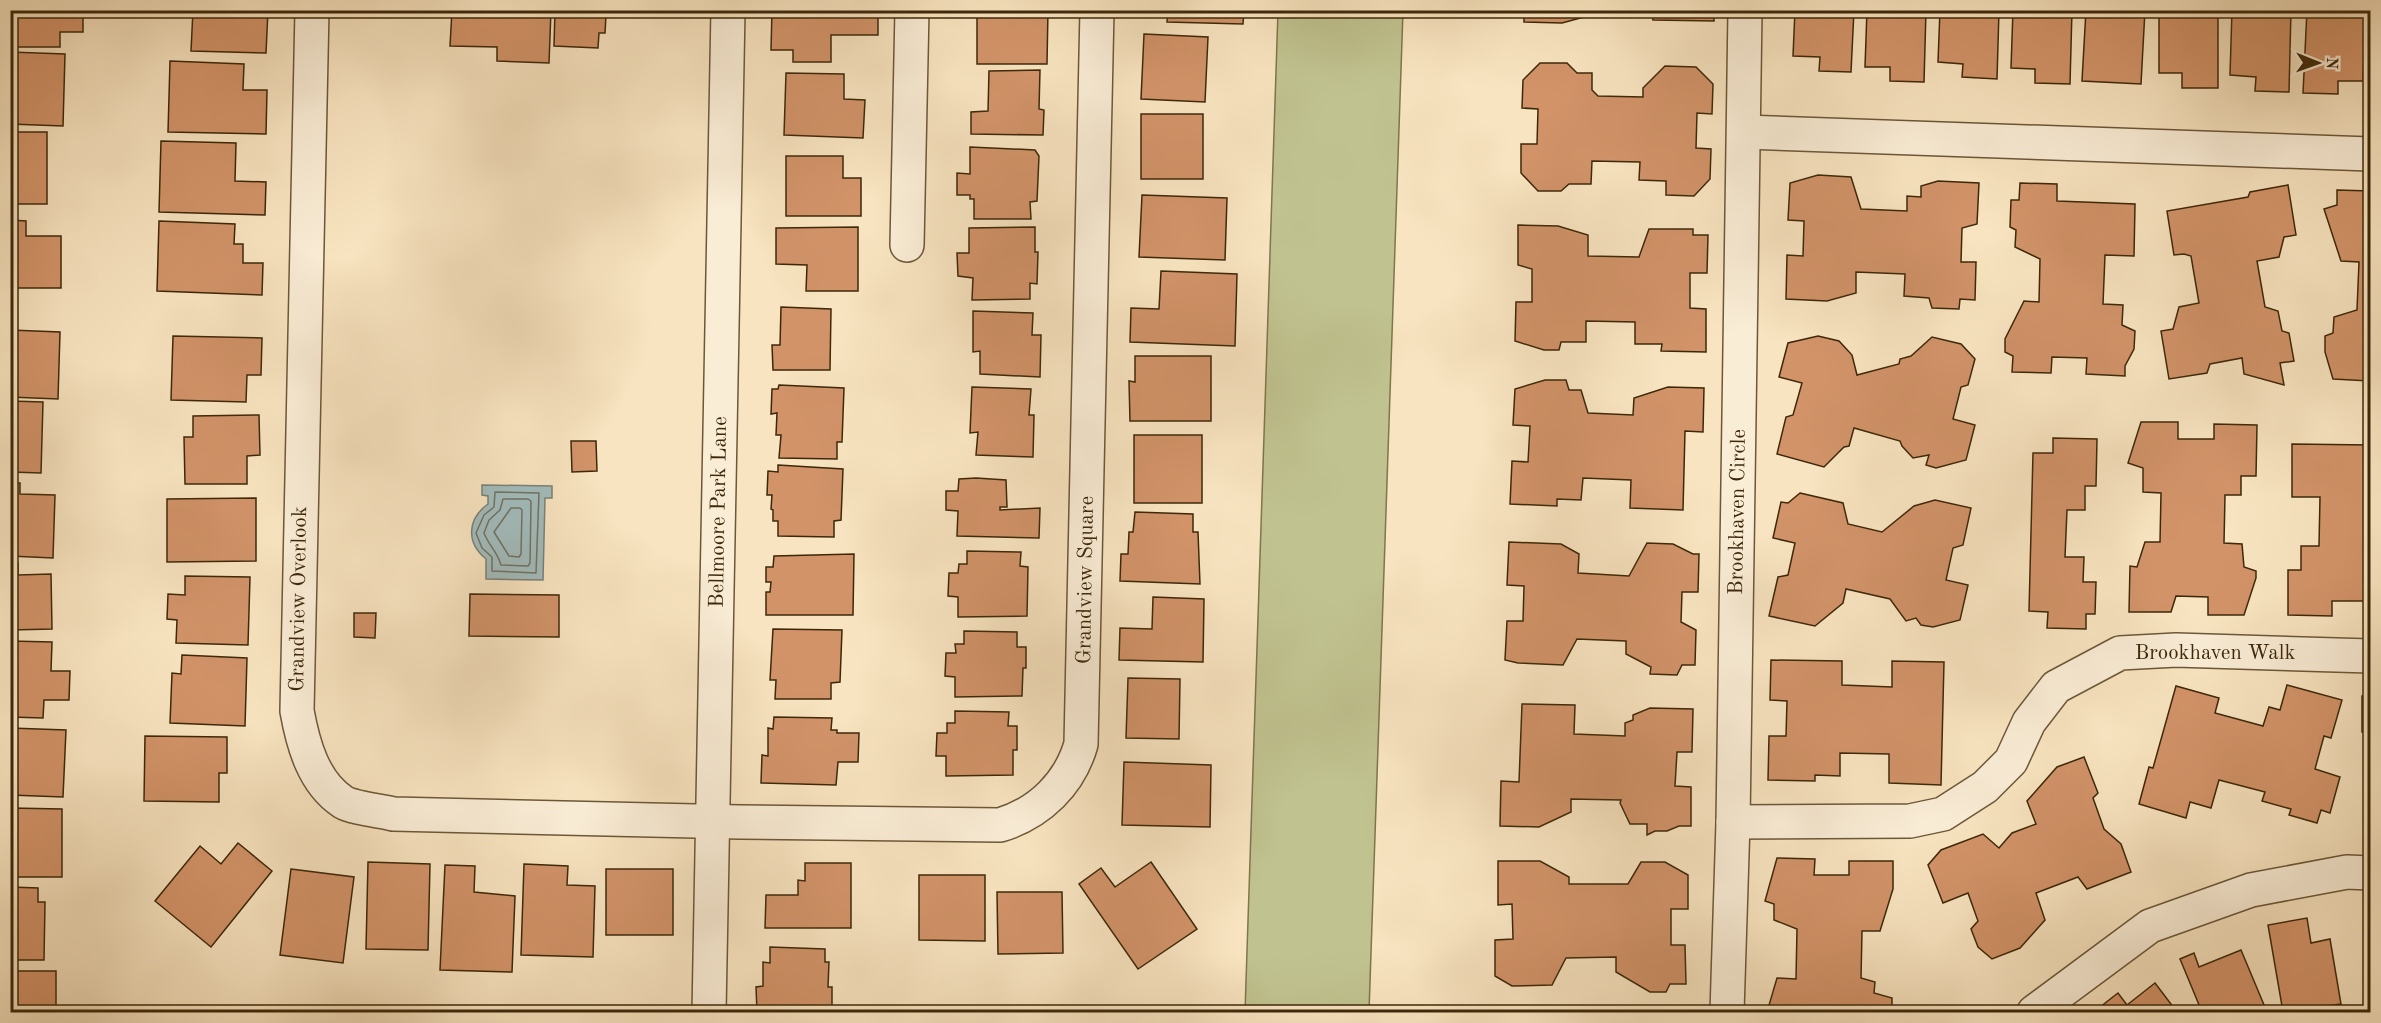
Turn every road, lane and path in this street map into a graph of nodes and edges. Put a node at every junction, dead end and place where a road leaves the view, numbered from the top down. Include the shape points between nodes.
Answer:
1 (312, 10) edge
2 (728, 10) edge
3 (912, 10) edge
4 (1097, 10) edge
5 (1745, 10) edge
6 (1744, 132) junction
7 (2370, 154) edge
8 (908, 245) dead end
9 (2370, 656) edge
10 (714, 820) junction
11 (1733, 822) junction
12 (2370, 873) edge
13 (709, 1012) edge
14 (1726, 1012) edge
15 (2034, 1012) edge

1 - 10 street, Grandview Overlook via 297,711 303,743 319,778 344,802 393,814
2 - 10 street, Bellmoore Park Lane
3 - 8 street
4 - 10 street, Grandview Square via 1083,694 1081,744 1076,762 1046,801 1000,825
5 - 6 street, Brookhaven Circle
6 - 7 street
6 - 11 street, Brookhaven Circle
9 - 11 street, Brookhaven Walk via 2176,650 2120,653 2056,687 2029,722 2011,761 1985,787 1943,814 1910,821
10 - 13 street, Bellmoore Park Lane
11 - 14 street, Brookhaven Circle
12 - 15 street via 2347,872 2251,890 2150,926

